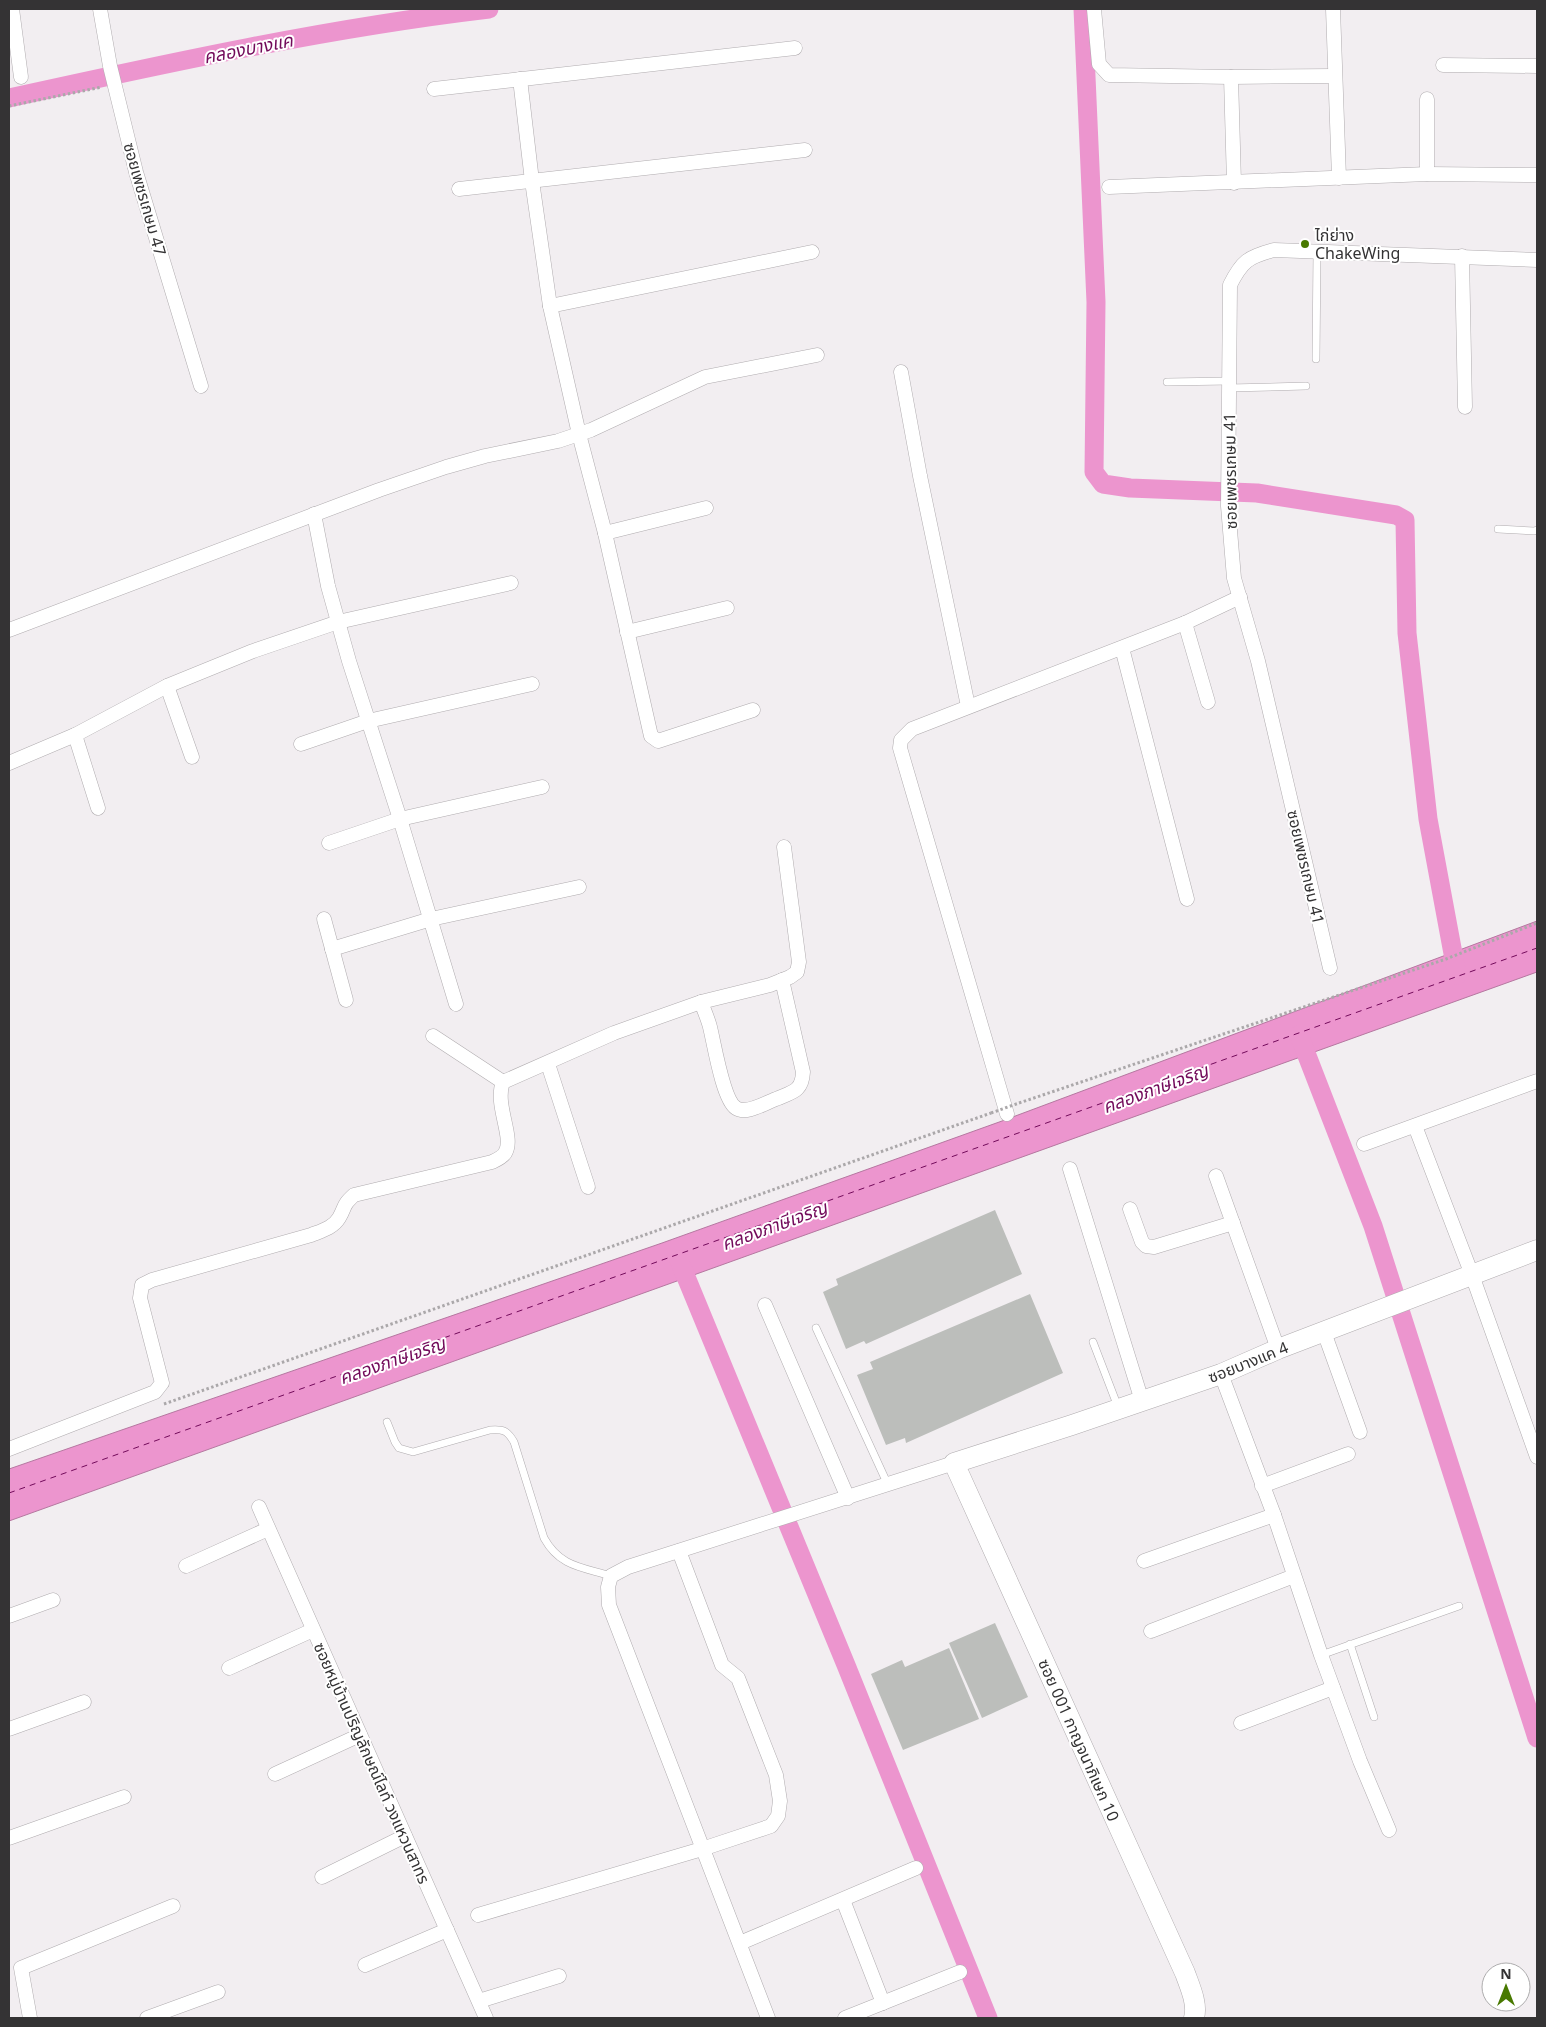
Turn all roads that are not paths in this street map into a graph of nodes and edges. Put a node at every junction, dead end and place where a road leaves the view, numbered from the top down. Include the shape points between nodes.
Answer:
1 (12, 9) edge
2 (100, 9) edge
3 (1094, 9) edge
4 (1333, 9) edge
5 (795, 48) dead end
6 (1443, 65) dead end
7 (1537, 66) edge
8 (1334, 76) junction
9 (21, 77) dead end
10 (1231, 77) junction
11 (520, 79) junction
12 (434, 89) dead end
13 (1426, 99) dead end
14 (805, 150) dead end
15 (1427, 174) junction
16 (1537, 175) edge
17 (1339, 178) junction
18 (532, 181) junction
19 (1234, 183) junction
20 (1109, 187) dead end
21 (459, 189) dead end
22 (812, 252) dead end
23 (1316, 253) junction
24 (1462, 256) junction
25 (1537, 260) edge
26 (550, 306) junction
27 (817, 355) dead end
28 (1316, 359) dead end
29 (900, 372) dead end
30 (1167, 382) dead end
31 (1229, 385) junction
32 (201, 386) dead end
33 (1306, 386) dead end
34 (1465, 407) dead end
35 (579, 434) junction
36 (706, 508) dead end
37 (314, 514) junction
38 (1498, 529) dead end
39 (1537, 530) edge
40 (605, 533) junction
41 (511, 583) dead end
42 (1240, 596) junction
43 (727, 608) dead end
44 (338, 622) junction
45 (1185, 623) junction
46 (9, 630) edge
47 (627, 632) junction
48 (1122, 648) junction
49 (532, 684) dead end
50 (168, 686) junction
51 (1208, 702) dead end
52 (968, 706) junction
53 (753, 710) dead end
54 (368, 721) junction
55 (74, 735) junction
56 (301, 744) dead end
57 (192, 756) dead end
58 (9, 763) edge
59 (542, 787) dead end
60 (98, 808) dead end
61 (400, 819) junction
62 (329, 843) dead end
63 (784, 847) dead end
64 (579, 887) dead end
65 (1188, 899) dead end
66 (324, 919) dead end
67 (431, 920) junction
68 (332, 949) junction
69 (1330, 968) dead end
70 (782, 980) junction
71 (346, 1000) dead end
72 (701, 1002) junction
73 (456, 1004) dead end
74 (433, 1036) dead end
75 (548, 1064) junction
76 (1537, 1081) edge
77 (503, 1082) junction
78 (1007, 1114) dead end
79 (1415, 1126) junction
80 (1364, 1144) dead end
81 (1070, 1169) dead end
82 (1216, 1176) dead end
83 (588, 1187) dead end
84 (1130, 1208) dead end
85 (1233, 1223) junction
86 (1537, 1250) edge
87 (1472, 1275) junction
88 (765, 1305) dead end
89 (816, 1328) dead end
90 (1324, 1332) junction
91 (1094, 1342) dead end
92 (1278, 1349) junction
93 (1220, 1374) junction
94 (1142, 1401) junction
95 (1118, 1409) junction
96 (387, 1422) dead end
97 (1360, 1432) dead end
98 (9, 1449) edge
99 (1348, 1454) dead end
100 (1537, 1457) edge
101 (954, 1463) junction
102 (888, 1485) junction
103 (1262, 1486) junction
104 (848, 1498) junction
105 (259, 1507) dead end
106 (1274, 1515) junction
107 (268, 1529) junction
108 (680, 1551) junction
109 (1144, 1561) dead end
110 (186, 1566) dead end
111 (611, 1576) junction
112 (1294, 1576) junction
113 (53, 1600) dead end
114 (1459, 1606) dead end
115 (9, 1616) edge
116 (313, 1630) junction
117 (1151, 1631) dead end
118 (1350, 1644) junction
119 (1320, 1655) junction
120 (229, 1668) dead end
121 (1333, 1688) junction
122 (84, 1702) dead end
123 (1374, 1717) dead end
124 (1241, 1724) dead end
125 (9, 1728) edge
126 (360, 1735) junction
127 (275, 1774) dead end
128 (124, 1798) dead end
129 (1389, 1830) dead end
130 (405, 1836) junction
131 (9, 1838) edge
132 (702, 1849) junction
133 (916, 1868) dead end
134 (322, 1877) dead end
135 (843, 1900) junction
136 (173, 1906) dead end
137 (478, 1915) dead end
138 (447, 1930) junction
139 (740, 1943) junction
140 (365, 1965) dead end
141 (960, 1972) dead end
142 (560, 1976) dead end
143 (218, 1992) dead end
144 (479, 2001) junction
145 (883, 2003) junction
146 (30, 2018) edge
147 (147, 2018) edge
148 (486, 2018) edge
149 (768, 2018) edge
150 (845, 2018) edge
151 (1194, 2018) edge

1 - 9 street
2 - 32 street, ซอยเพชรเกษม 47 via 110,66 136,172
3 - 10 street via 1099,64 1109,75
4 - 8 street
5 - 11 street
6 - 7 street
8 - 10 street
8 - 17 street
10 - 19 street
11 - 12 street
11 - 18 street
13 - 15 street
14 - 18 street
15 - 16 street
15 - 17 street
17 - 19 street
18 - 21 street
18 - 26 street
19 - 20 street
22 - 26 street
23 - 24 street, ซอยเพชรเกษม 41
23 - 28 lane
23 - 31 street, ซอยเพชรเกษม 41 via 1274,250 1253,255 1238,268 1230,285
24 - 25 street, ซอยเพชรเกษม 41
24 - 34 street
26 - 35 street
27 - 35 street via 705,377
29 - 52 street
30 - 31 lane
31 - 33 lane
31 - 42 street, ซอยเพชรเกษม 41 via 1228,506 1234,578
35 - 37 street via 446,467
35 - 40 street
36 - 40 street
37 - 44 street
37 - 46 street
38 - 39 lane
40 - 47 street
41 - 44 street
42 - 45 street
42 - 69 street, ซอยเพชรเกษม 41
43 - 47 street
44 - 50 street via 253,651
44 - 54 street
45 - 48 street
45 - 51 street
47 - 53 street via 651,736 658,741
48 - 52 street
48 - 65 street
49 - 54 street
50 - 55 street
50 - 57 street
52 - 78 street via 912,729 900,740 900,748
54 - 56 street
54 - 61 street
55 - 58 street
55 - 60 street
59 - 61 street
61 - 62 street
61 - 67 street
63 - 70 street via 799,962 797,972
64 - 67 street
66 - 68 street
67 - 68 street
67 - 73 street
68 - 71 street
70 - 72 street
70 - 72 street via 803,1072 802,1082 796,1090 746,1111 736,1109 730,1102
72 - 75 street via 614,1033
74 - 77 street
75 - 77 street
75 - 83 street
76 - 79 street
77 - 98 street via 499,1098 508,1144 505,1154 492,1162 354,1194 345,1203 339,1219 330,1227 142,1285 140,1298 162,1383 155,1392
79 - 80 street
79 - 87 street
81 - 94 street
82 - 85 street
84 - 85 street via 1146,1246 1154,1247
85 - 92 street
86 - 87 street, ซอยบางแค 4
87 - 90 street, ซอยบางแค 4
87 - 100 street
88 - 104 street
89 - 102 lane
90 - 92 street, ซอยบางแค 4
90 - 97 street
91 - 95 lane
92 - 93 street, ซอยบางแค 4
93 - 94 street, ซอยบางแค 4
93 - 103 street
94 - 95 street, ซอยบางแค 4
95 - 101 street, ซอยบางแค 4
96 - 111 lane via 399,1448 413,1452 490,1430 508,1432 551,1551 569,1563
99 - 103 street
101 - 102 street
101 - 151 street, ซอย 001 กาญจนาภิเษก 10 via 1185,1974 1193,1993
102 - 104 street
103 - 106 street
104 - 108 street
105 - 107 street, ซอยหมู่บ้านปริญลักษณ์ไลท์ วงแหวนสาทร
106 - 109 street
106 - 112 street
107 - 110 street
107 - 116 street, ซอยหมู่บ้านปริญลักษณ์ไลท์ วงแหวนสาทร
108 - 111 street via 628,1567
108 - 132 street via 722,1665 738,1678 776,1775 780,1801 778,1816 771,1826
111 - 132 street via 608,1606
112 - 117 street
112 - 119 street
113 - 115 street
114 - 118 lane
116 - 120 street
116 - 126 street, ซอยหมู่บ้านปริญลักษณ์ไลท์ วงแหวนสาทร
118 - 119 lane
118 - 123 lane
119 - 121 street
121 - 124 street
121 - 129 street
122 - 125 street
126 - 127 street
126 - 130 street, ซอยหมู่บ้านปริญลักษณ์ไลท์ วงแหวนสาทร
128 - 131 street
130 - 134 street
130 - 138 street, ซอยหมู่บ้านปริญลักษณ์ไลท์ วงแหวนสาทร
132 - 137 street
132 - 139 street
133 - 135 street
135 - 139 street
135 - 145 street
136 - 146 street via 21,1968
138 - 140 street
138 - 144 street, ซอยหมู่บ้านปริญลักษณ์ไลท์ วงแหวนสาทร
139 - 149 street
141 - 145 street
142 - 144 street
143 - 147 street
144 - 148 street, ซอยหมู่บ้านปริญลักษณ์ไลท์ วงแหวนสาทร
145 - 150 street

